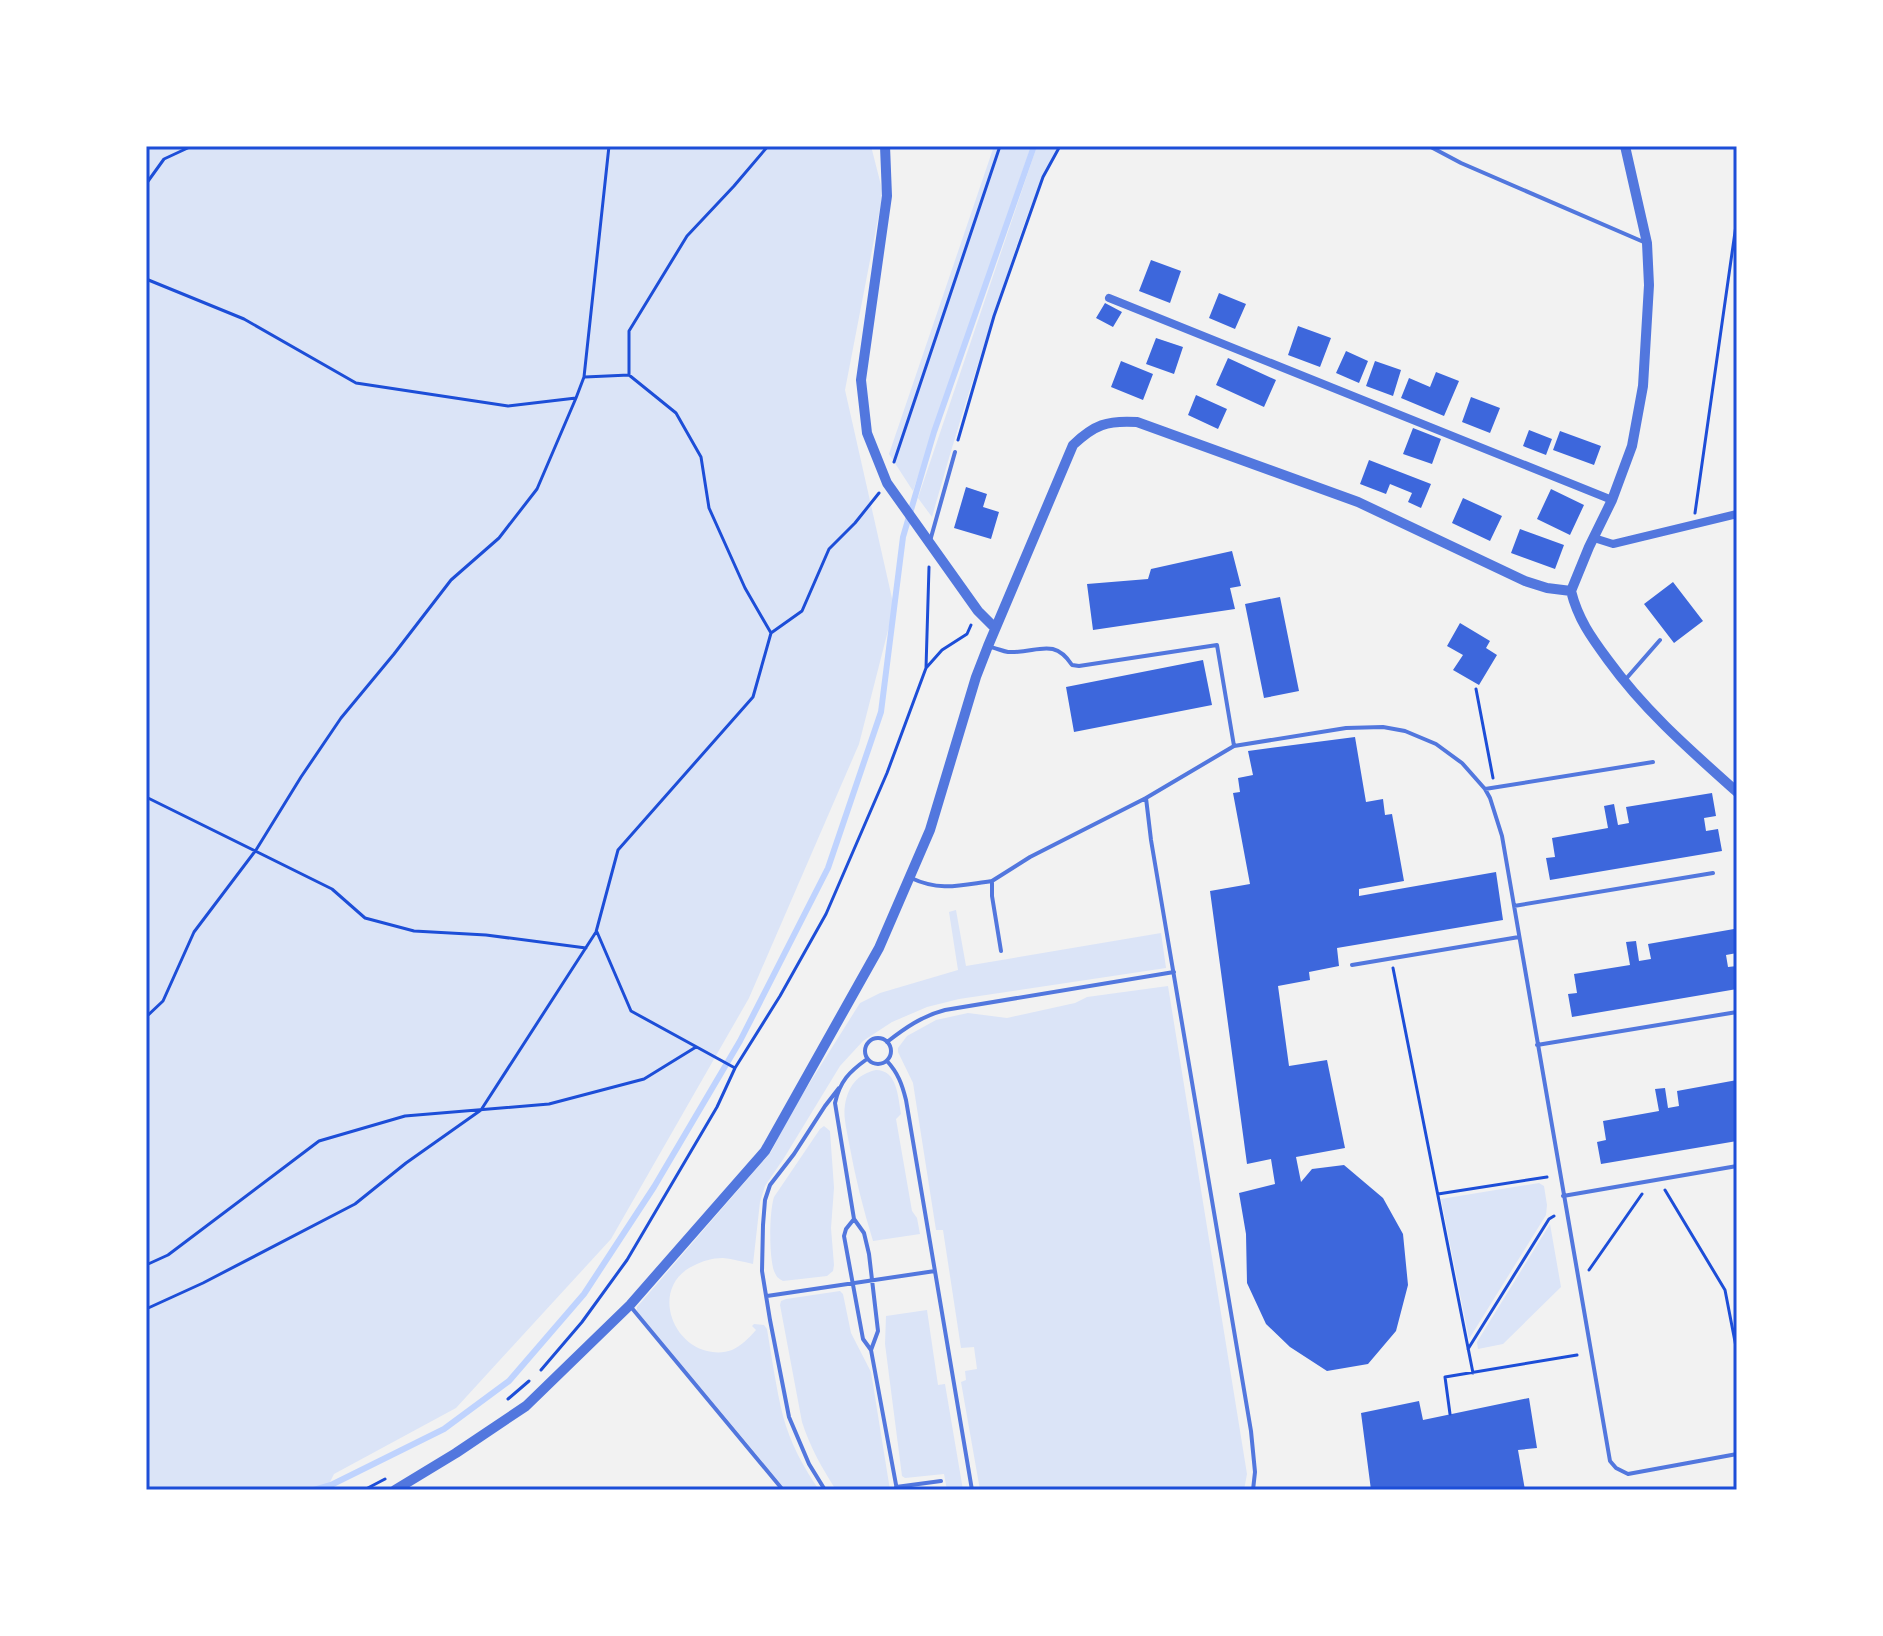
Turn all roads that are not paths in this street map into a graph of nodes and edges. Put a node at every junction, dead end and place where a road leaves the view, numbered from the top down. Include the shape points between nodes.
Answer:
1 (885, 146) edge
2 (1429, 146) edge
3 (1625, 146) edge
4 (1647, 243) junction
5 (1109, 298) dead end
6 (955, 452) road end
7 (1612, 500) junction
8 (1737, 514) edge
9 (1594, 538) junction
10 (930, 544) junction
11 (1571, 591) junction
12 (995, 628) junction
13 (1660, 640) dead end
14 (988, 646) junction
15 (1624, 682) junction
16 (1234, 746) junction
17 (1653, 762) dead end
18 (1485, 789) junction
19 (1737, 792) edge
20 (1146, 798) junction
21 (1713, 873) dead end
22 (909, 877) junction
23 (992, 881) junction
24 (1514, 906) junction
25 (1519, 937) junction
26 (1001, 951) dead end
27 (1352, 965) dead end
28 (1174, 972) junction
29 (1737, 1012) edge
30 (887, 1042) junction
31 (1537, 1045) junction
32 (867, 1059) junction
33 (887, 1061) junction
34 (839, 1088) junction
35 (1737, 1166) edge
36 (1563, 1196) junction
37 (854, 1219) junction
38 (935, 1271) junction
39 (872, 1280) junction
40 (853, 1283) junction
41 (766, 1296) junction
42 (630, 1305) junction
43 (871, 1350) junction
44 (1737, 1454) edge
45 (941, 1481) dead end
46 (897, 1488) edge
47 (395, 1490) edge
48 (783, 1490) edge
49 (825, 1490) edge
50 (972, 1490) edge
51 (1253, 1490) edge

1 - 10 street via 887,196 861,380 876,459
2 - 4 lane
3 - 4 street
4 - 7 street via 1643,386 1632,446
5 - 7 street
6 - 10 lane
7 - 9 street
8 - 9 street via 1613,544
9 - 11 street
10 - 12 street
11 - 12 street via 1525,581 1358,502 1137,422 1119,421 1102,424 1073,445
11 - 15 street via 1583,625
12 - 14 street
13 - 15 lane
14 - 16 lane via 1007,652 1054,648 1079,666 1217,645
14 - 22 street via 930,830
15 - 19 street
16 - 18 lane via 1346,728 1393,728 1436,744
16 - 20 lane
17 - 18 lane
18 - 24 lane via 1499,824
20 - 23 lane
20 - 28 lane
21 - 24 lane
22 - 23 lane via 947,887
22 - 42 street via 858,988 765,1151
23 - 26 lane
24 - 25 lane
25 - 27 lane
25 - 31 lane
28 - 30 lane via 932,1013
28 - 51 lane via 1251,1431
29 - 31 lane
30 - 32 lane via 871,1040 864,1051
30 - 33 lane
31 - 36 lane
32 - 33 lane via 874,1064
32 - 34 lane
33 - 38 lane via 904,1092
34 - 37 lane via 835,1103
34 - 41 lane via 770,1185 762,1271
35 - 36 lane
36 - 44 lane via 1612,1465 1628,1474
37 - 39 lane via 864,1233
37 - 40 lane via 844,1236
38 - 39 lane
38 - 50 lane
39 - 40 lane
39 - 43 lane via 878,1331
40 - 41 lane
40 - 43 lane via 863,1339
41 - 49 lane via 789,1417
42 - 47 street via 526,1406
42 - 48 lane
43 - 46 lane
45 - 46 lane

